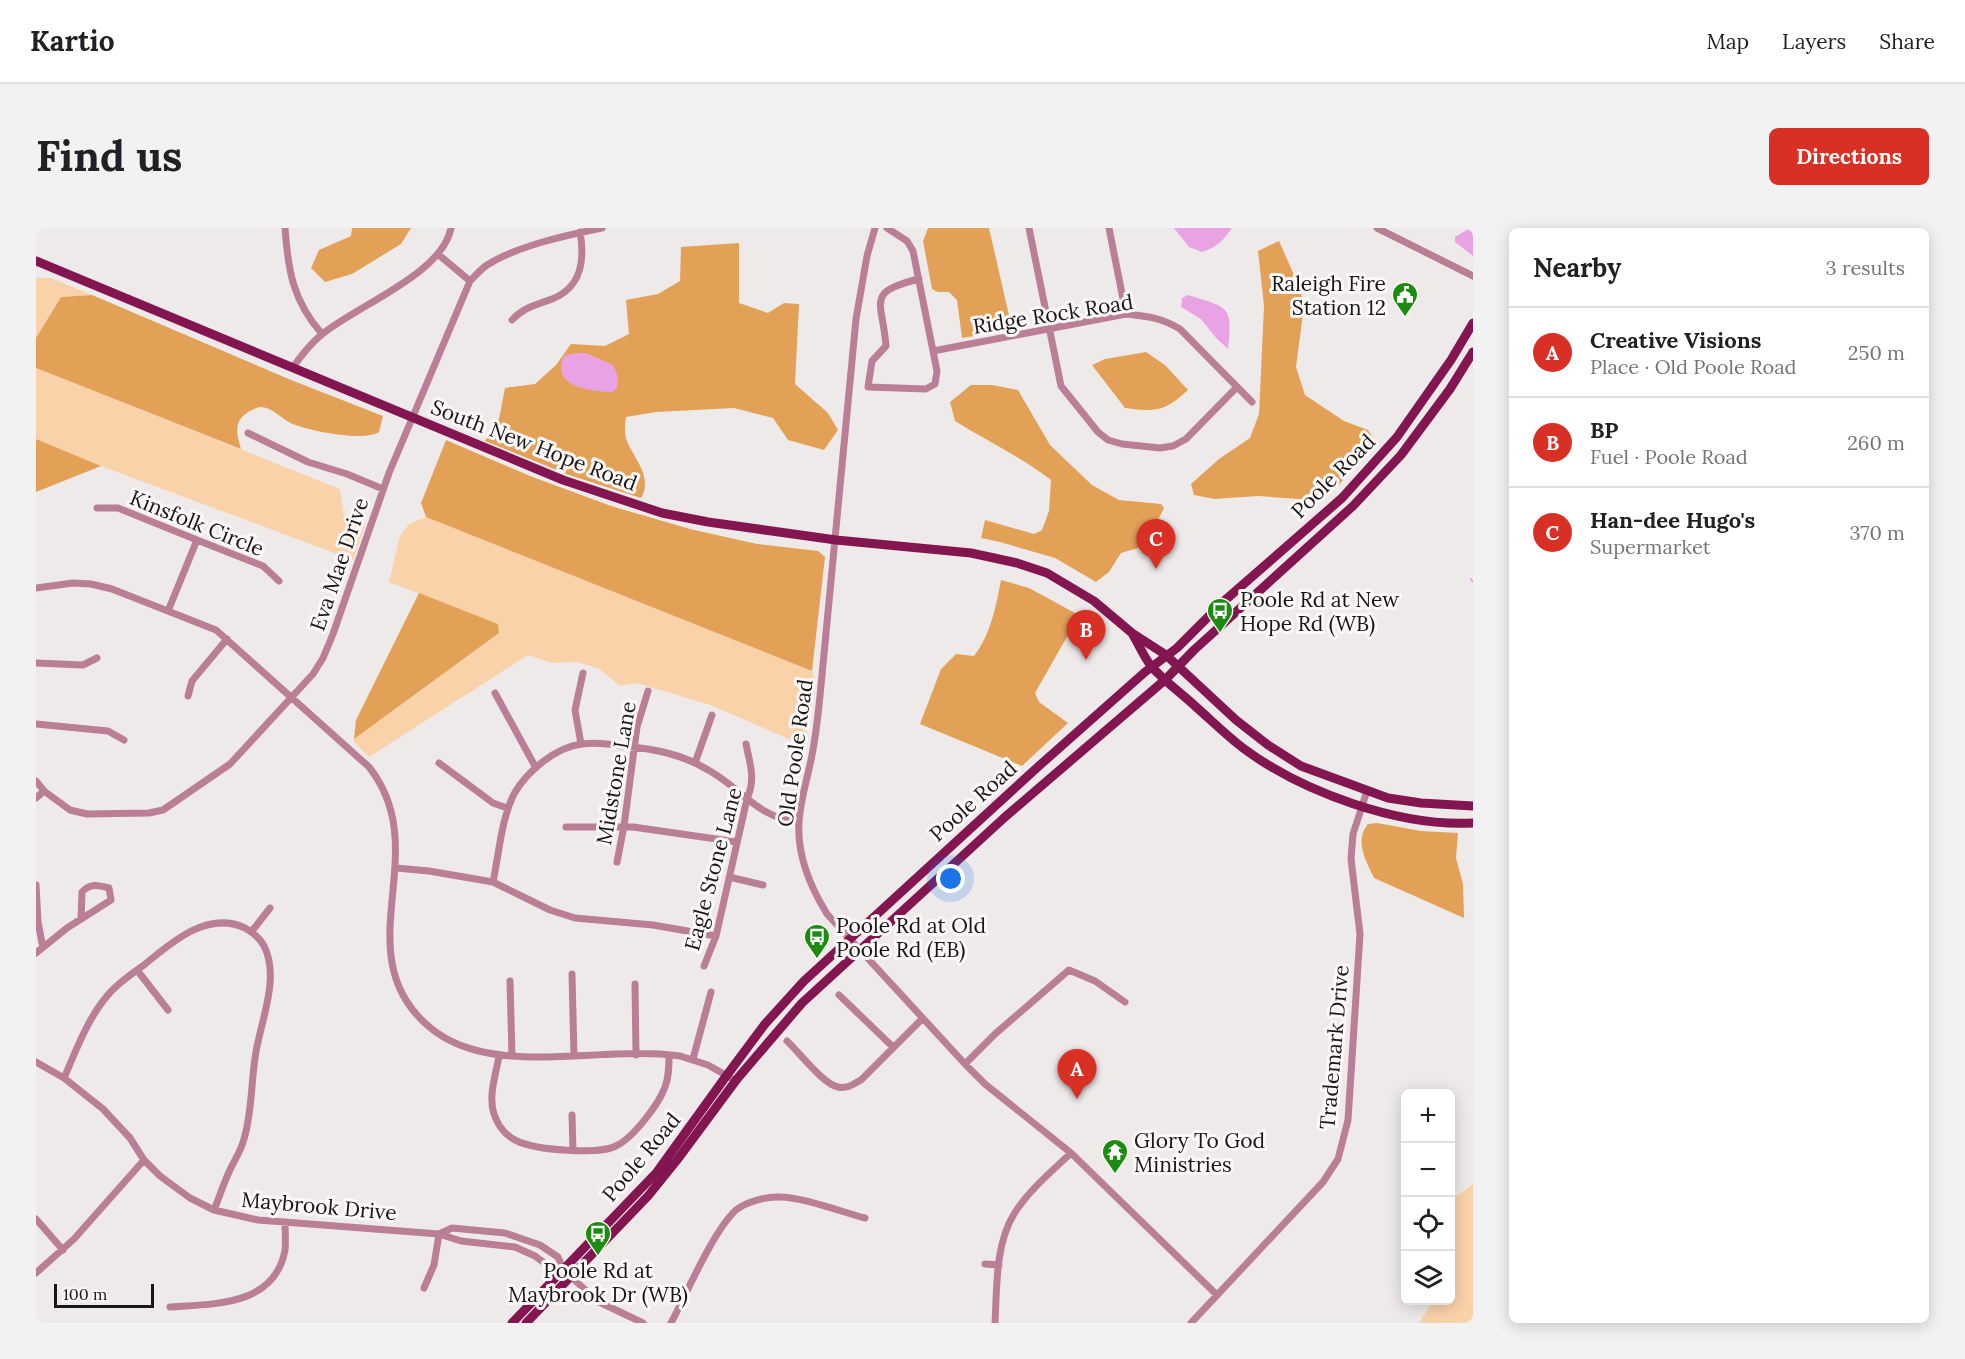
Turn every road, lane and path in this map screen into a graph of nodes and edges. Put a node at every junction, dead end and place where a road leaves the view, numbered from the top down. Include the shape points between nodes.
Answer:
1 (285, 228) edge
2 (451, 228) edge
3 (602, 228) edge
4 (875, 228) edge
5 (887, 228) edge
6 (1029, 228) edge
7 (1109, 228) edge
8 (1377, 228) edge
9 (580, 232) junction
10 (439, 255) junction
11 (36, 261) edge
12 (1473, 276) edge
13 (919, 279) junction
14 (470, 281) junction
15 (1126, 314) junction
16 (512, 320) dead end
17 (1473, 323) edge
18 (1048, 330) junction
19 (322, 334) junction
20 (933, 351) junction
21 (1473, 352) edge
22 (293, 367) junction
23 (1238, 387) junction
24 (1252, 402) dead end
25 (413, 418) junction
26 (248, 433) dead end
27 (383, 489) junction
28 (1342, 498) junction
29 (1353, 506) junction
30 (97, 508) dead end
31 (197, 540) junction
32 (836, 540) junction
33 (279, 581) dead end
34 (36, 588) edge
35 (168, 611) junction
36 (1132, 633) junction
37 (227, 639) junction
38 (1167, 655) junction
39 (97, 658) dead end
40 (36, 663) edge
41 (1179, 665) junction
42 (1152, 666) junction
43 (583, 673) dead end
44 (1166, 679) junction
45 (648, 691) dead end
46 (495, 693) dead end
47 (188, 696) dead end
48 (292, 698) junction
49 (712, 715) dead end
50 (36, 724) edge
51 (124, 740) dead end
52 (580, 744) junction
53 (746, 744) dead end
54 (635, 747) junction
55 (439, 763) dead end
56 (695, 763) junction
57 (536, 768) junction
58 (36, 781) edge
59 (44, 791) junction
60 (1367, 791) junction
61 (36, 798) edge
62 (747, 799) junction
63 (1473, 806) edge
64 (1362, 807) junction
65 (507, 808) junction
66 (799, 822) junction
67 (1473, 823) edge
68 (624, 826) junction
69 (566, 827) dead end
70 (737, 842) junction
71 (617, 862) dead end
72 (396, 868) junction
73 (729, 877) junction
74 (493, 882) junction
75 (36, 885) edge
76 (763, 885) dead end
77 (270, 908) dead end
78 (81, 919) junction
79 (252, 932) junction
80 (716, 936) junction
81 (848, 939) junction
82 (45, 945) junction
83 (858, 950) junction
84 (36, 953) edge
85 (704, 966) dead end
86 (137, 970) junction
87 (572, 974) dead end
88 (510, 981) dead end
89 (635, 984) dead end
90 (711, 992) dead end
91 (839, 995) dead end
92 (1125, 1002) dead end
93 (168, 1010) dead end
94 (922, 1019) junction
95 (788, 1041) dead end
96 (893, 1047) junction
97 (636, 1055) junction
98 (669, 1055) junction
99 (500, 1056) junction
100 (512, 1056) junction
101 (574, 1056) junction
102 (693, 1059) junction
103 (36, 1062) edge
104 (965, 1064) junction
105 (727, 1075) junction
106 (64, 1078) junction
107 (736, 1081) junction
108 (572, 1115) dead end
109 (573, 1150) junction
110 (1071, 1153) junction
111 (144, 1160) junction
112 (214, 1210) junction
113 (865, 1218) dead end
114 (36, 1220) edge
115 (285, 1222) junction
116 (439, 1234) junction
117 (63, 1250) junction
118 (985, 1264) dead end
119 (999, 1265) junction
120 (562, 1269) junction
121 (36, 1273) edge
122 (571, 1276) junction
123 (424, 1288) dead end
124 (1216, 1295) junction
125 (170, 1307) dead end
126 (512, 1323) edge
127 (526, 1323) edge
128 (643, 1323) edge
129 (671, 1323) edge
130 (995, 1323) edge
131 (1191, 1323) edge

1 - 19 street via 296,293
2 - 10 street
3 - 9 street, Eva Mae Drive
4 - 32 street, Old Poole Road via 856,319
5 - 13 street via 913,250
6 - 18 street
7 - 15 street
8 - 12 street
9 - 14 street, Eva Mae Drive via 513,253 487,265
9 - 16 street via 582,265 570,287 520,311
10 - 14 street
10 - 19 street
11 - 22 main road, South New Hope Road
13 - 20 street
13 - 20 street via 894,285 883,294 879,306 886,346 872,361 868,387 926,389 935,384
14 - 25 street, Eva Mae Drive
15 - 18 street, Ridge Rock Road
15 - 23 street, Ridge Rock Road via 1151,316 1180,329
17 - 28 main road, Poole Road via 1397,438
18 - 20 street, Ridge Rock Road
18 - 23 street via 1061,386 1098,432 1115,442 1140,447 1173,446 1186,439
19 - 22 street
21 - 29 main road, Poole Road via 1401,455
22 - 25 main road, South New Hope Road
23 - 24 street, Ridge Rock Road
25 - 27 street, Eva Mae Drive
25 - 32 main road, South New Hope Road via 562,480 662,513
26 - 27 street via 308,462
27 - 48 street, Eva Mae Drive via 323,658
28 - 29 main road
28 - 38 main road, Poole Road
29 - 41 main road, Poole Road
30 - 31 street, Kinsfolk Circle via 118,508
31 - 33 street, Kinsfolk Circle via 263,566
31 - 35 street
32 - 36 main road, South New Hope Road via 971,553 1017,563 1047,573 1094,601
32 - 66 street, Old Poole Road via 816,730
34 - 35 street via 91,584
35 - 37 street via 216,630
36 - 38 main road, South New Hope Road
36 - 42 main road, South New Hope Road
37 - 47 street via 192,681
37 - 48 street
38 - 41 main road, South New Hope Road
38 - 42 main road, Poole Road
39 - 40 street via 83,665
41 - 44 main road, Poole Road
41 - 60 main road, South New Hope Road via 1268,745 1301,766
42 - 44 main road, South New Hope Road
42 - 81 main road, Poole Road
43 - 52 street via 575,710
44 - 64 main road, South New Hope Road via 1244,748 1292,778
44 - 83 main road, Poole Road
45 - 54 street, Midstone Lane
46 - 57 street
48 - 59 street, Eva Mae Drive via 230,764 163,810 87,814 70,810
48 - 72 street via 377,778 393,815
49 - 56 street
50 - 51 street via 108,731
52 - 54 street
52 - 57 street
53 - 62 street, Eagle Stone Lane via 753,780
54 - 56 street via 663,751
54 - 68 street, Midstone Lane
55 - 65 street via 486,799
56 - 62 street
57 - 65 street
58 - 59 street, Eva Mae Drive
59 - 61 street
60 - 63 main road, South New Hope Road via 1421,803
60 - 64 street, Trademark Drive
62 - 66 street via 772,816
62 - 70 street, Eagle Stone Lane
64 - 67 main road, South New Hope Road via 1417,820
64 - 124 street, Trademark Drive via 1353,834 1351,860 1360,934 1348,1120 1338,1159 1323,1182
65 - 74 street
66 - 81 street, Old Poole Road via 801,851 815,894
68 - 69 street
68 - 70 street
68 - 71 street, Midstone Lane
70 - 73 street, Eagle Stone Lane
72 - 74 street
72 - 99 street via 390,950 406,1001 441,1035 468,1048
73 - 76 street
73 - 80 street, Eagle Stone Lane
74 - 80 street via 575,918
75 - 82 street via 38,922
77 - 79 street
78 - 78 street via 111,900 109,888 96,884 82,892
78 - 82 street
79 - 86 street via 238,925 212,924 195,929
79 - 112 street via 264,945 269,961 265,1017 255,1058 244,1142
80 - 85 street, Eagle Stone Lane
81 - 83 street, Old Poole Road
81 - 105 main road, Poole Road via 765,1024
82 - 84 street
83 - 94 street, Old Poole Road
83 - 107 main road, Poole Road via 802,1003
86 - 93 street
86 - 106 street via 101,1002
87 - 101 street
88 - 100 street
89 - 97 street
90 - 102 street
91 - 96 street
92 - 104 street via 1095,981 1069,970
94 - 96 street
94 - 104 street, Old Poole Road
95 - 96 street via 838,1087 861,1080
97 - 98 street
97 - 101 street
98 - 102 street
98 - 109 street via 667,1083 661,1096 629,1137 607,1150
99 - 100 street
99 - 109 street via 492,1100 500,1126 508,1136 524,1144
100 - 101 street
102 - 105 street
103 - 106 street, Maybrook Drive
104 - 110 street, Old Poole Road
105 - 107 street
105 - 120 main road, Poole Road via 657,1172
106 - 111 street, Maybrook Drive via 103,1109
107 - 122 main road, Poole Road via 648,1196
108 - 109 street
110 - 119 street via 1039,1182 1013,1215
110 - 124 street, Old Poole Road
111 - 112 street, Maybrook Drive via 190,1198
111 - 117 street
112 - 115 street, Maybrook Drive
113 - 129 street via 781,1196 738,1208 715,1240
114 - 117 street
115 - 116 street, Maybrook Drive
115 - 125 street via 285,1248 269,1282 249,1296 229,1302
116 - 120 street, Maybrook Drive via 461,1241 515,1247 550,1268
116 - 120 street, Maybrook Drive via 452,1228 505,1233 540,1245 558,1257
116 - 123 street via 434,1265
117 - 121 street
118 - 119 street
119 - 130 street
120 - 122 street
120 - 126 main road, Poole Road
122 - 127 main road, Poole Road
122 - 128 street via 597,1300
124 - 131 street, Trademark Drive

